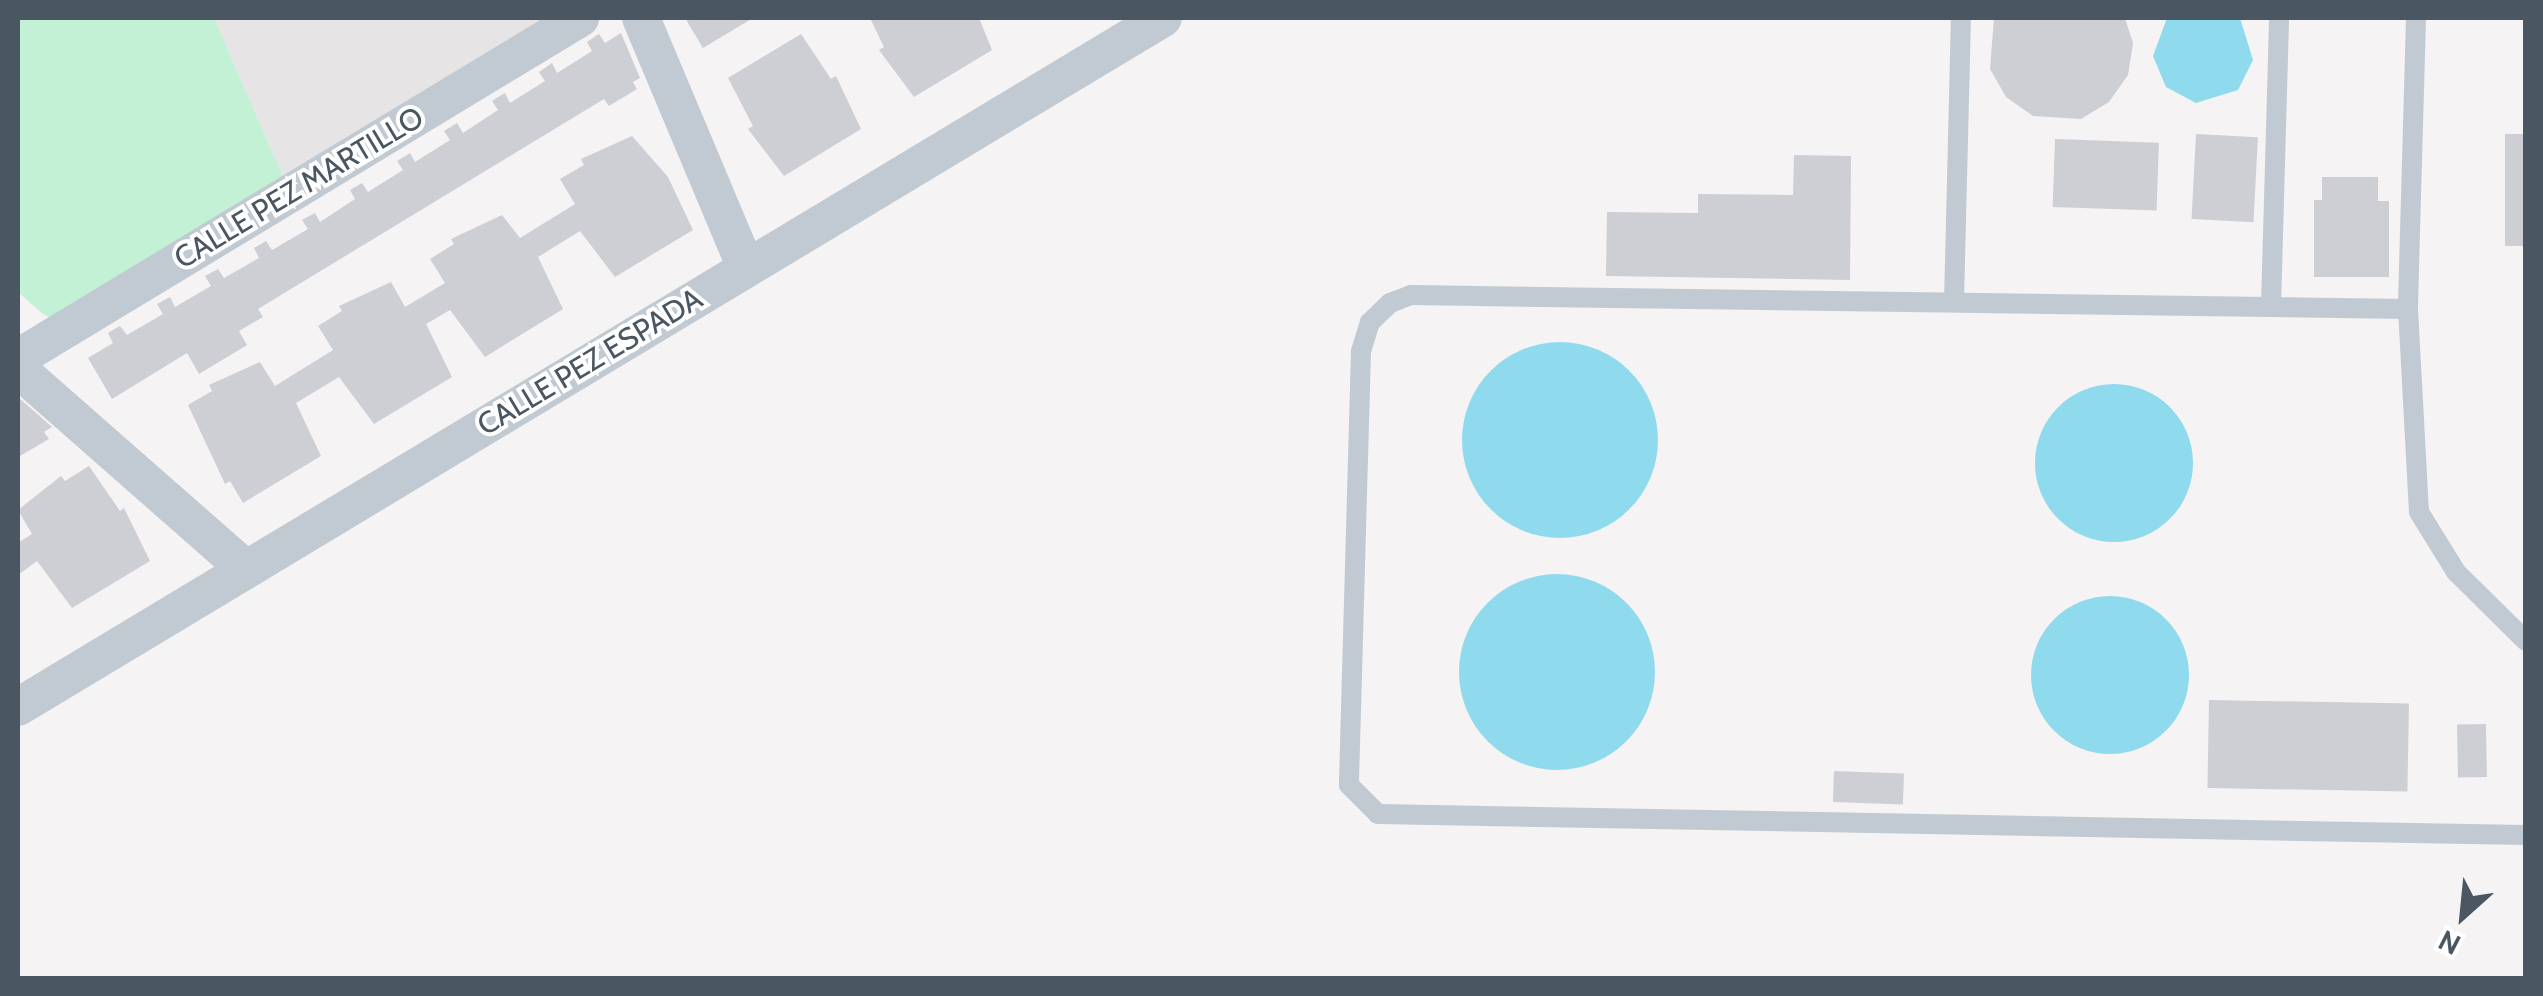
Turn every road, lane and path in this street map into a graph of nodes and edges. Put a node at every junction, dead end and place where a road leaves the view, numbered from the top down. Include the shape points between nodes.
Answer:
1 (580, 18) edge
2 (641, 18) edge
3 (1163, 18) edge
4 (1961, 18) edge
5 (2279, 18) edge
6 (2416, 18) edge
7 (746, 268) junction
8 (1954, 302) junction
9 (2270, 306) junction
10 (2408, 309) junction
11 (18, 358) edge
12 (18, 370) edge
13 (246, 569) junction
14 (2526, 641) edge
15 (18, 707) edge
16 (2526, 835) edge

1 - 11 street, CALLE PEZ MARTILLO
2 - 7 street
3 - 7 street, CALLE PEZ ESPADA
4 - 8 lane
5 - 9 lane
6 - 10 lane
7 - 13 street, CALLE PEZ ESPADA
8 - 9 lane
8 - 16 lane via 1411,295 1390,304 1370,322 1361,350 1349,786 1358,801 1378,814
9 - 10 lane
10 - 14 lane via 2419,512 2456,572
12 - 13 street
13 - 15 street, CALLE PEZ ESPADA

